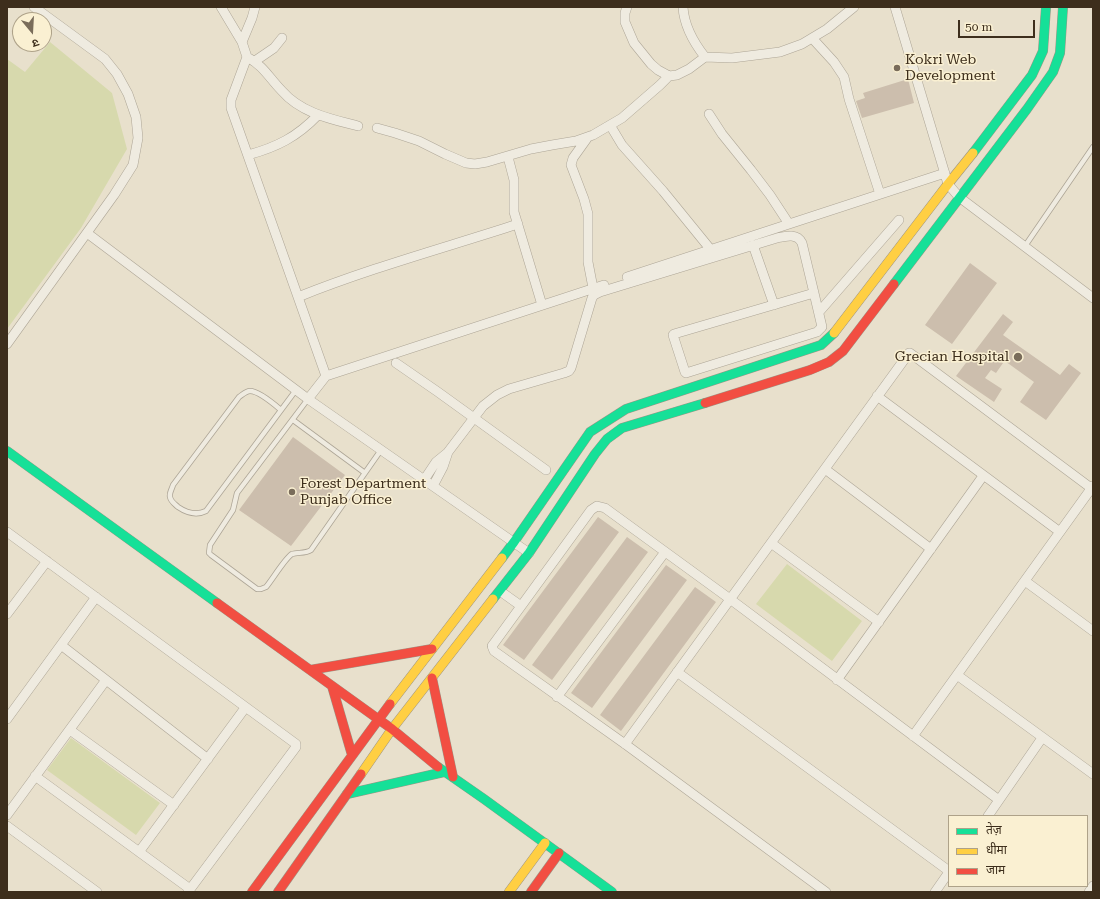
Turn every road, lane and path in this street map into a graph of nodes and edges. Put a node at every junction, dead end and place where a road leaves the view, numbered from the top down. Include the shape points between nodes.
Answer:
1 (34, 7) edge
2 (221, 7) edge
3 (255, 7) edge
4 (627, 7) edge
5 (684, 7) edge
6 (854, 7) edge
7 (895, 7) edge
8 (1046, 7) edge
9 (1063, 7) edge
10 (282, 38) dead end
11 (812, 38) junction
12 (242, 42) junction
13 (705, 57) junction
14 (251, 59) junction
15 (669, 76) junction
16 (709, 114) dead end
17 (318, 115) junction
18 (610, 125) junction
19 (358, 126) dead end
20 (377, 128) dead end
21 (588, 137) junction
22 (1093, 147) edge
23 (248, 155) junction
24 (508, 157) junction
25 (946, 173) junction
26 (948, 184) junction
27 (880, 194) junction
28 (960, 196) junction
29 (899, 220) dead end
30 (518, 224) junction
31 (789, 224) junction
32 (87, 233) junction
33 (753, 245) junction
34 (1025, 246) junction
35 (711, 250) junction
36 (593, 288) junction
37 (814, 293) junction
38 (298, 297) junction
39 (1093, 298) edge
40 (774, 304) junction
41 (542, 305) junction
42 (819, 312) junction
43 (7, 344) edge
44 (396, 363) dead end
45 (326, 376) junction
46 (296, 390) junction
47 (877, 396) junction
48 (308, 399) junction
49 (281, 410) junction
50 (473, 418) junction
51 (292, 420) junction
52 (381, 450) junction
53 (7, 451) edge
54 (448, 452) junction
55 (824, 469) junction
56 (546, 470) dead end
57 (365, 473) junction
58 (983, 476) junction
59 (424, 480) junction
60 (433, 486) junction
61 (1092, 487) edge
62 (7, 532) edge
63 (1060, 532) junction
64 (514, 542) junction
65 (771, 543) junction
66 (931, 549) junction
67 (665, 552) junction
68 (529, 553) junction
69 (47, 561) junction
70 (1025, 581) junction
71 (500, 591) junction
72 (96, 597) junction
73 (730, 599) junction
74 (521, 606) junction
75 (8, 612) edge
76 (879, 622) junction
77 (1093, 631) edge
78 (61, 645) junction
79 (432, 649) junction
80 (310, 670) junction
81 (677, 672) junction
82 (957, 675) junction
83 (432, 678) junction
84 (106, 680) junction
85 (837, 680) junction
86 (332, 686) junction
87 (557, 697) junction
88 (245, 708) junction
89 (7, 718) edge
90 (378, 720) junction
91 (392, 729) junction
92 (70, 730) junction
93 (913, 736) junction
94 (1042, 738) junction
95 (625, 744) junction
96 (352, 755) junction
97 (208, 759) junction
98 (444, 772) junction
99 (1093, 774) edge
100 (35, 776) junction
101 (453, 777) junction
102 (347, 794) junction
103 (999, 800) junction
104 (174, 805) junction
105 (7, 815) edge
106 (989, 815) edge
107 (7, 826) edge
108 (545, 843) junction
109 (139, 852) junction
110 (559, 853) junction
111 (948, 871) edge
112 (948, 873) edge
113 (1093, 886) edge
114 (189, 890) edge
115 (97, 892) edge
116 (252, 892) edge
117 (278, 892) edge
118 (509, 892) edge
119 (531, 892) edge
120 (612, 892) edge
121 (826, 892) edge
122 (935, 892) edge
123 (1088, 892) edge

1 - 32 street via 105,60 117,74 128,94 136,117 138,138 133,165
2 - 12 street
3 - 12 street
4 - 15 street via 625,22 634,43 651,64
5 - 13 street via 693,39
6 - 11 street
7 - 25 street
8 - 26 main road via 1043,51 1032,75
9 - 28 main road via 1060,53 1053,72
10 - 14 street via 274,48
11 - 13 street via 780,52 732,58
11 - 27 street via 844,77
12 - 14 street
13 - 15 street via 689,69
14 - 17 street via 294,102
14 - 23 street via 230,104
15 - 18 street via 635,108
16 - 31 street
17 - 19 street
17 - 23 street via 297,134 266,150
18 - 21 street
18 - 35 street via 622,145
20 - 24 street via 475,164
21 - 24 street via 531,149
21 - 36 street via 571,165 587,206 588,262
22 - 34 lane
23 - 38 street
24 - 30 street via 514,180 514,212
25 - 26 street
25 - 27 street
26 - 28 street
26 - 64 main road via 832,336 821,345 626,409 590,432
27 - 31 street
28 - 34 street
28 - 68 main road via 843,351 829,362 810,370 622,428 607,439 594,454
29 - 42 street
30 - 38 street via 402,260
30 - 41 street
31 - 35 street
32 - 43 street
32 - 46 street
33 - 37 street via 785,236 798,237 802,243
33 - 40 street
33 - 50 street via 596,294 592,298 569,371 509,389 483,406
34 - 39 street
35 - 36 street
36 - 41 street
37 - 40 street
37 - 42 street
38 - 45 street
40 - 42 street via 674,334 685,372 817,332 822,327
41 - 45 street
44 - 50 street
45 - 48 street
46 - 48 street
46 - 49 lane
47 - 55 street
47 - 58 street
47 - 61 street via 910,353
48 - 51 lane
48 - 52 street
49 - 49 lane via 206,511 194,514 185,512 172,503 170,492 173,485 239,397 249,391 257,392
50 - 54 street
50 - 56 street
51 - 57 lane
51 - 57 lane via 237,493 231,513 210,545 210,555 248,583 257,589 266,587 289,557 311,550
52 - 57 lane
52 - 59 street
53 - 80 main road
54 - 59 street via 436,462
54 - 60 street
55 - 65 street
55 - 66 street
58 - 63 street
58 - 66 street
59 - 60 street
60 - 64 street
61 - 63 street
62 - 69 street
63 - 70 street
64 - 68 street
64 - 79 main road
65 - 73 street
65 - 76 street
66 - 76 street
67 - 73 street
67 - 74 street via 605,508 597,506 591,510
67 - 87 street
68 - 71 main road
69 - 72 street
69 - 75 street
70 - 77 street
70 - 82 street
71 - 74 street
71 - 83 main road
72 - 78 street
72 - 88 street
73 - 81 street
73 - 85 street
74 - 87 street via 492,646 494,651
76 - 85 street
78 - 84 street
78 - 89 street
79 - 80 main road
79 - 90 main road
80 - 86 main road
81 - 95 street
81 - 111 street
82 - 93 street
82 - 94 street
83 - 91 main road
83 - 101 main road
84 - 92 street
84 - 97 street
85 - 93 street
86 - 90 main road
86 - 96 main road
87 - 95 street
88 - 97 street
88 - 114 street via 295,743 296,747
90 - 91 main road
90 - 96 main road
91 - 98 main road
91 - 102 main road
92 - 100 street
92 - 104 street
93 - 103 street
94 - 99 street
94 - 103 street
95 - 121 street
96 - 116 main road
97 - 104 street
98 - 101 main road
98 - 102 main road
100 - 105 street
100 - 109 street
101 - 108 main road
102 - 117 main road
103 - 106 street
104 - 109 street
107 - 115 street
108 - 110 main road
108 - 118 main road
109 - 114 street
110 - 119 main road
110 - 120 main road
112 - 122 street
113 - 123 street

